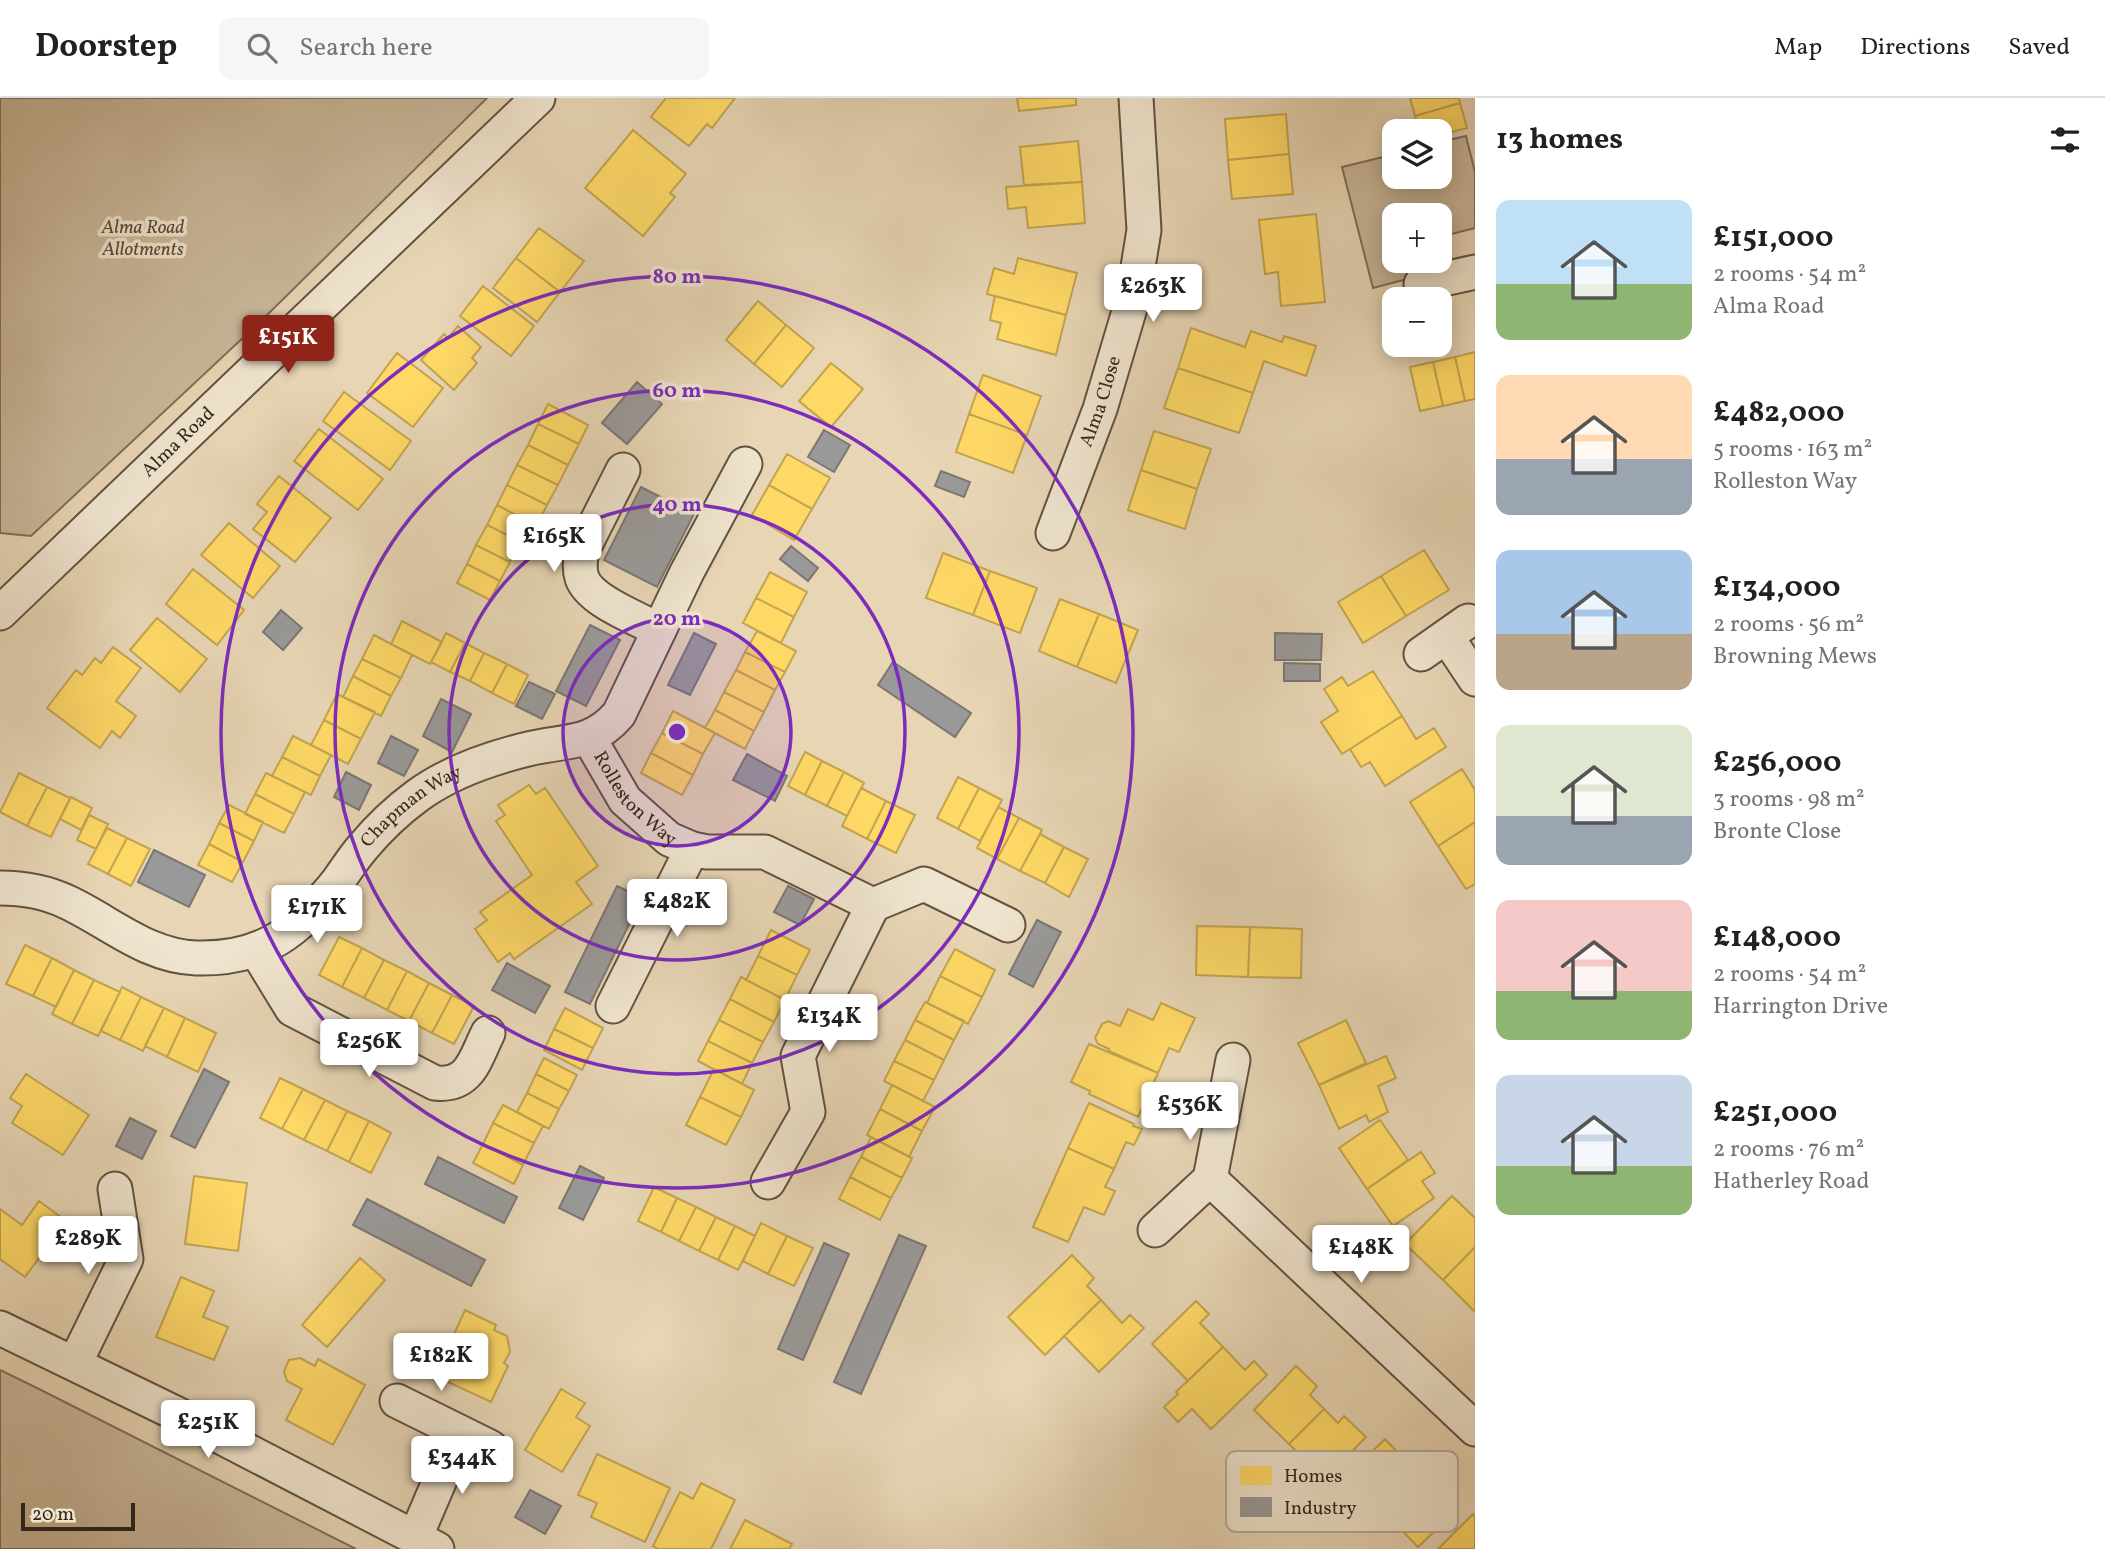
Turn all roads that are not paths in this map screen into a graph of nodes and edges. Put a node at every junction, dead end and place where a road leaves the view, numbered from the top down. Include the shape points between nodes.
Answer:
1 (538, 98) edge
2 (1136, 98) edge
3 (1475, 272) edge
4 (1421, 284) dead end
5 (745, 464) dead end
6 (623, 470) dead end
7 (1052, 534) dead end
8 (0, 613) edge
9 (659, 630) junction
10 (1446, 637) dead end
11 (1475, 679) edge
12 (589, 738) junction
13 (692, 849) junction
14 (0, 888) edge
15 (873, 905) junction
16 (1008, 925) dead end
17 (256, 950) junction
18 (613, 1006) dead end
19 (488, 1033) dead end
20 (1233, 1060) dead end
21 (1210, 1179) junction
22 (768, 1182) dead end
23 (115, 1189) dead end
24 (1155, 1230) dead end
25 (0, 1328) edge
26 (75, 1363) junction
27 (397, 1401) dead end
28 (1475, 1429) edge
29 (460, 1433) junction
30 (490, 1447) dead end
31 (426, 1543) edge

1 - 8 street, Alma Road
2 - 7 street, Alma Close via 1144,230 1133,298 1100,410
3 - 4 street
5 - 9 street
6 - 9 street via 579,564 588,590
9 - 12 street via 619,714
10 - 11 street
12 - 13 street, Rolleston Way via 630,806 658,832
12 - 17 street, Chapman Way via 503,755 417,795 363,847 299,925
13 - 15 street, Rolleston Way via 765,852
13 - 18 street, Rolleston Way
14 - 17 street, Chapman Way via 38,892 65,901 141,945 177,956 237,955
15 - 16 street via 924,884
15 - 22 street via 798,1056 808,1112
17 - 19 street via 292,1009 435,1083 452,1083 467,1075
20 - 21 street
21 - 24 street
21 - 28 street
23 - 26 street via 126,1259
25 - 26 street
26 - 31 street
27 - 29 street
29 - 30 street
29 - 31 street

